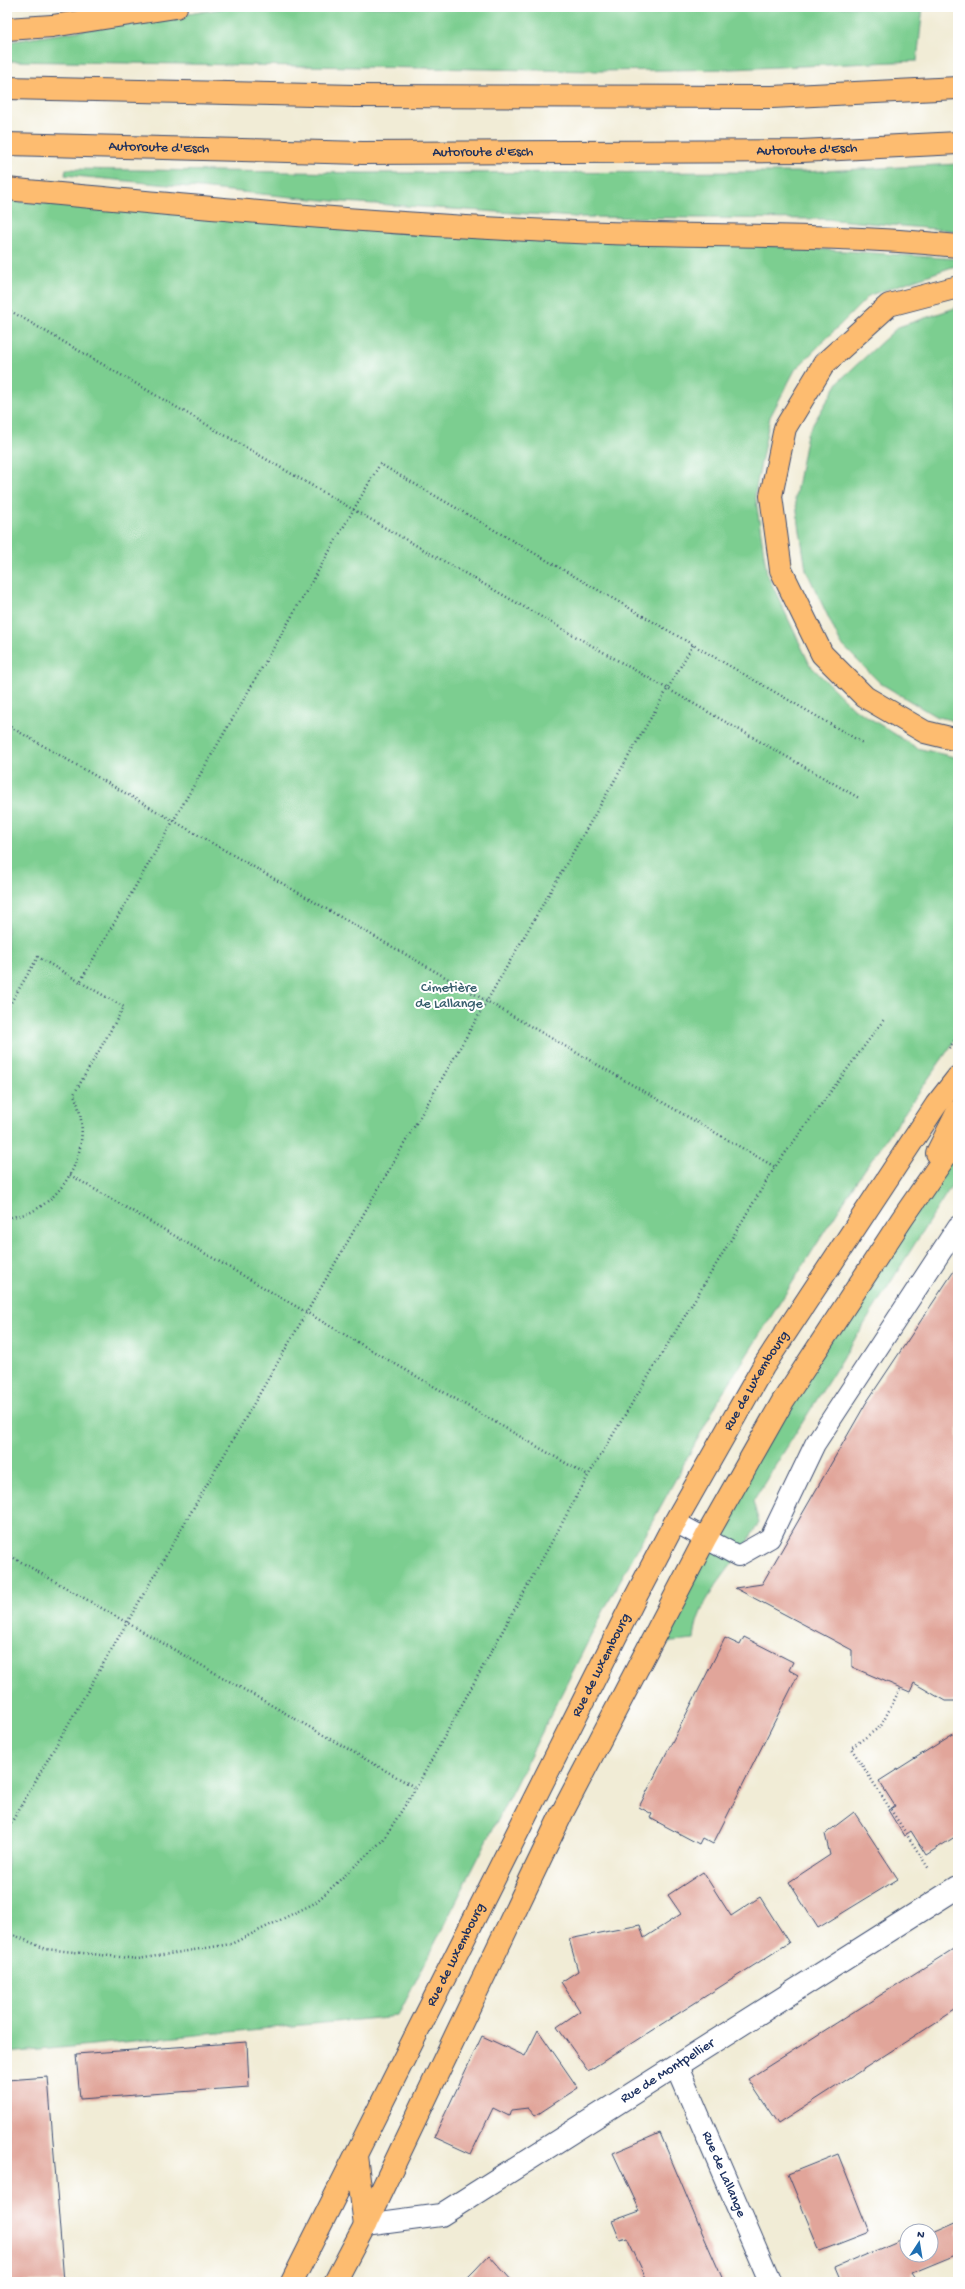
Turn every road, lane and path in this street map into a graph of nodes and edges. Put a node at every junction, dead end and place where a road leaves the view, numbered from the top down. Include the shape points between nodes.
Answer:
1 (176, 7) edge
2 (7, 29) edge
3 (7, 88) edge
4 (958, 88) edge
5 (958, 143) edge
6 (7, 144) edge
7 (7, 189) edge
8 (958, 246) edge
9 (958, 287) edge
10 (7, 309) edge
11 (354, 510) junction
12 (693, 645) junction
13 (668, 689) junction
14 (7, 725) edge
15 (958, 740) edge
16 (863, 743) dead end
17 (859, 798) dead end
18 (173, 821) junction
19 (80, 982) junction
20 (487, 1001) junction
21 (7, 1009) edge
22 (885, 1018) dead end
23 (958, 1077) edge
24 (958, 1111) edge
25 (958, 1138) edge
26 (775, 1167) junction
27 (70, 1175) junction
28 (919, 1194) junction
29 (7, 1218) edge
30 (958, 1226) edge
31 (307, 1312) junction
32 (588, 1476) junction
33 (675, 1522) junction
34 (706, 1537) junction
35 (7, 1554) edge
36 (127, 1622) junction
37 (900, 1689) dead end
38 (416, 1788) junction
39 (7, 1830) edge
40 (952, 1891) edge
41 (7, 1932) edge
42 (677, 2066) junction
43 (356, 2156) junction
44 (365, 2225) junction
45 (292, 2282) edge
46 (335, 2282) edge
47 (770, 2282) edge

1 - 2 main road via 52,26
3 - 4 main road via 354,96 772,97
5 - 6 main road, Autoroute d'Esch via 801,151 363,153
7 - 8 main road via 274,215 575,232 827,236
9 - 15 main road via 889,305 824,364 785,428 771,496 781,570 822,654 865,697 925,732
10 - 11 path
11 - 12 path via 380,464
11 - 13 path
11 - 18 path
12 - 13 path
12 - 16 path
13 - 17 path
13 - 20 path
14 - 18 path
18 - 19 path
18 - 20 path
19 - 21 path via 38,957
19 - 27 path via 124,1007 74,1094 82,1121 80,1149
20 - 26 path
20 - 31 path
22 - 26 path
23 - 33 main road, Rue de Luxembourg via 936,1106 763,1367
24 - 28 main road
25 - 28 main road
26 - 32 path
27 - 29 path via 54,1196 30,1212
27 - 31 path
28 - 34 main road via 783,1401
30 - 34 lane via 815,1444 770,1538 738,1556
31 - 32 path
31 - 36 path
32 - 38 path
33 - 34 lane
33 - 43 main road, Rue de Luxembourg
34 - 44 main road via 562,1813
35 - 36 path
36 - 38 path
36 - 39 path
37 - 40 path via 881,1726 851,1748
38 - 41 path via 383,1840 315,1903 231,1944 138,1959 46,1949
40 - 42 street, Rue de Montpellier
42 - 44 street, Rue de Montpellier via 441,2215
42 - 47 street, Rue de Lallange
43 - 44 main road
43 - 45 main road, Rue de Luxembourg
44 - 46 main road

